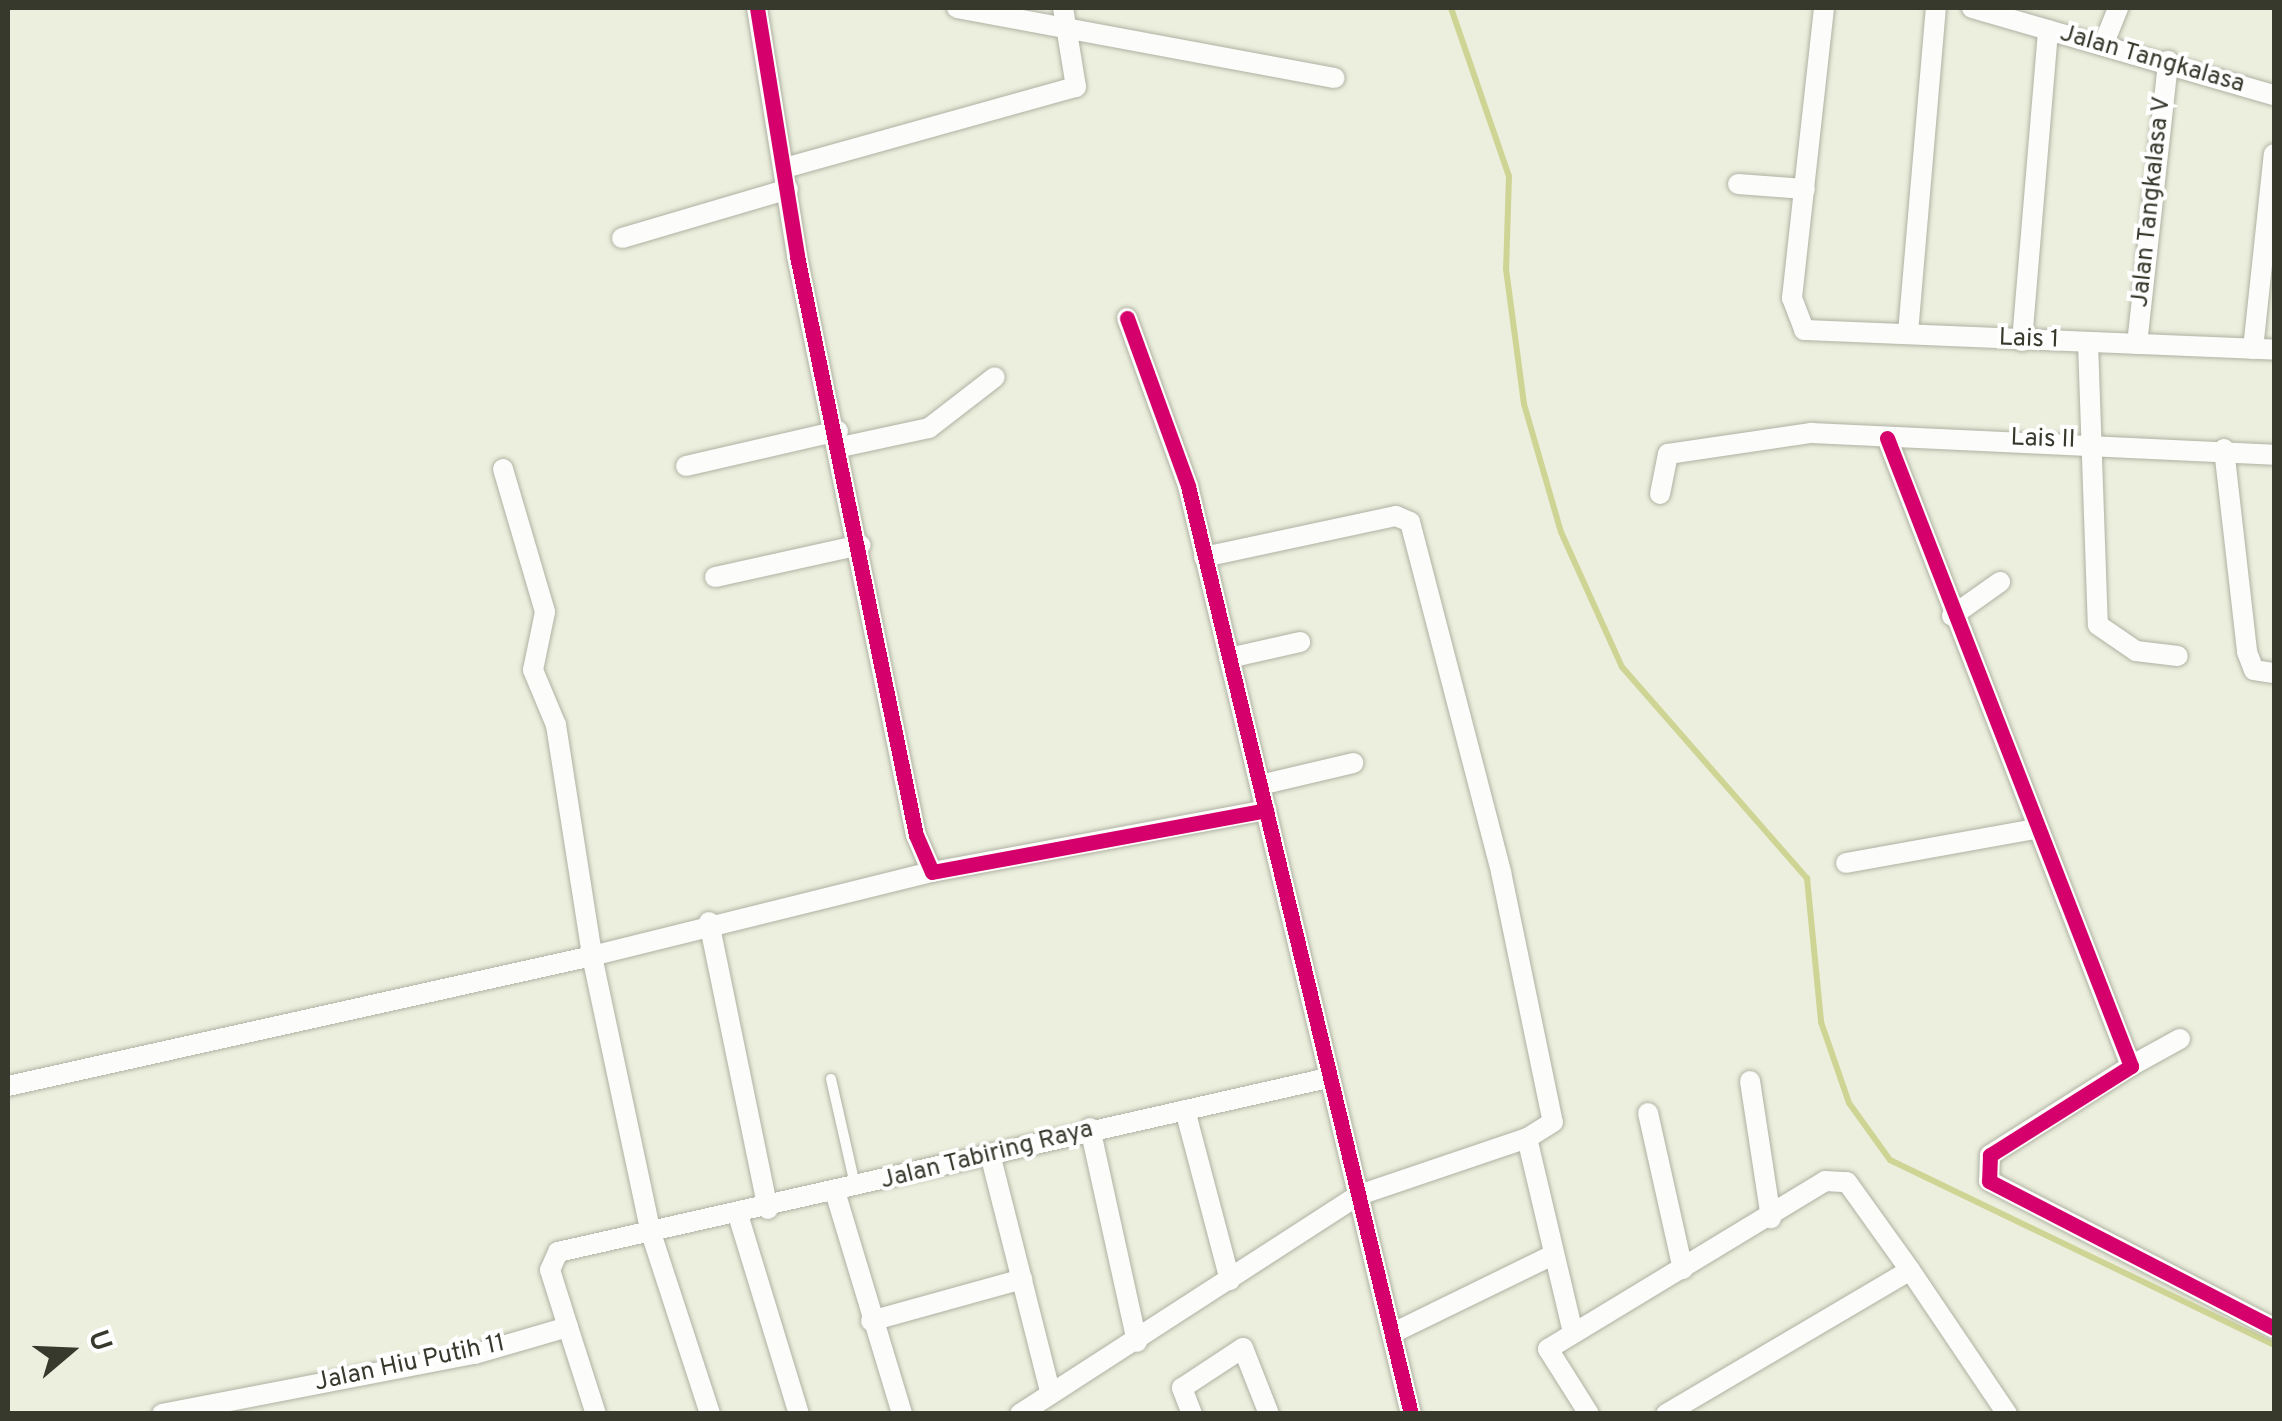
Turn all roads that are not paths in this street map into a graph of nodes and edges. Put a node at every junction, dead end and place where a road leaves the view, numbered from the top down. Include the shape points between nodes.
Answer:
1 (756, 8) edge
2 (958, 8) edge
3 (1063, 8) edge
4 (1824, 8) edge
5 (1936, 8) edge
6 (1972, 8) edge
7 (2117, 10) edge
8 (2048, 30) junction
9 (2104, 43) junction
10 (2168, 61) junction
11 (1335, 78) dead end
12 (2274, 96) edge
13 (2274, 154) edge
14 (785, 168) junction
15 (1738, 184) dead end
16 (1805, 189) junction
17 (788, 190) junction
18 (622, 238) dead end
19 (1127, 318) dead end
20 (1908, 333) junction
21 (2022, 341) junction
22 (2088, 342) junction
23 (2137, 344) junction
24 (2264, 350) edge
25 (995, 377) dead end
26 (1888, 438) junction
27 (839, 439) junction
28 (2089, 442) junction
29 (2224, 449) junction
30 (2274, 455) edge
31 (686, 466) dead end
32 (504, 470) dead end
33 (1660, 494) dead end
34 (861, 545) junction
35 (1204, 557) junction
36 (715, 578) dead end
37 (2000, 582) dead end
38 (1952, 616) junction
39 (1300, 642) dead end
40 (2178, 656) dead end
41 (1229, 658) junction
42 (2274, 673) edge
43 (1353, 764) dead end
44 (1260, 785) junction
45 (1266, 810) junction
46 (2035, 829) junction
47 (1846, 863) dead end
48 (932, 872) junction
49 (710, 922) junction
50 (592, 956) junction
51 (2180, 1039) dead end
52 (2131, 1066) junction
53 (830, 1079) dead end
54 (1323, 1079) junction
55 (1750, 1081) dead end
56 (8, 1086) edge
57 (1186, 1110) junction
58 (1648, 1113) dead end
59 (1090, 1128) junction
60 (1527, 1138) junction
61 (990, 1154) junction
62 (846, 1192) junction
63 (1360, 1194) junction
64 (768, 1209) junction
65 (739, 1218) junction
66 (1771, 1218) junction
67 (652, 1233) junction
68 (1553, 1255) junction
69 (1683, 1270) junction
70 (1910, 1270) junction
71 (1022, 1279) junction
72 (1230, 1280) junction
73 (871, 1321) junction
74 (568, 1326) junction
75 (2274, 1328) edge
76 (1572, 1329) junction
77 (1393, 1333) junction
78 (1137, 1342) junction
79 (1050, 1391) junction
80 (162, 1414) edge
81 (596, 1414) edge
82 (710, 1414) edge
83 (799, 1414) edge
84 (902, 1414) edge
85 (1020, 1414) edge
86 (1192, 1414) edge
87 (1269, 1414) edge
88 (1411, 1414) edge
89 (1589, 1414) edge
90 (1666, 1414) edge
91 (2007, 1414) edge

1 - 14 street
2 - 11 street
3 - 14 street via 1076,86
4 - 16 street
5 - 20 street
6 - 8 street, Jalan Tangkalasa
7 - 9 street
8 - 9 street, Jalan Tangkalasa
8 - 21 street
9 - 10 street, Jalan Tangkalasa
10 - 12 street, Jalan Tangkalasa
10 - 23 street, Jalan Tangkalasa V
13 - 24 street
14 - 17 street
15 - 16 street
16 - 20 street, Lais 1 via 1794,314 1804,330
17 - 18 street
17 - 27 street
19 - 35 street
20 - 21 street, Lais 1
21 - 22 street, Lais 1
22 - 23 street, Lais 1
22 - 28 street
23 - 24 street, Lais 1
25 - 27 street via 929,428
26 - 28 street, Lais II
26 - 33 street, Lais II via 1811,433 1668,454
26 - 38 street
27 - 31 street
27 - 34 street
28 - 29 street, Lais II
28 - 40 street via 2098,625 2136,651
29 - 30 street, Lais II
29 - 42 street via 2246,652 2254,670
32 - 50 street via 545,612 534,670 556,725
34 - 36 street
34 - 48 street via 916,836
35 - 41 street
35 - 60 street via 1396,516 1410,522 1501,872 1553,1122
37 - 38 street
38 - 46 street
39 - 41 street
41 - 44 street
43 - 44 street
44 - 45 street
45 - 48 street
45 - 54 street
46 - 47 street
46 - 52 street
48 - 49 street
49 - 50 street
49 - 64 street
50 - 56 street
50 - 67 street
51 - 52 street
52 - 75 street via 1990,1155 1989,1182
53 - 62 lane
54 - 57 street, Jalan Tabiring Raya
54 - 63 street
55 - 66 street
57 - 59 street, Jalan Tabiring Raya
57 - 72 street
58 - 69 street
59 - 61 street, Jalan Tabiring Raya
59 - 78 street
60 - 63 street
60 - 68 street
61 - 62 street, Jalan Tabiring Raya
61 - 71 street
62 - 64 street, Jalan Tabiring Raya
62 - 73 street
63 - 72 street
63 - 77 street
64 - 65 street, Jalan Tabiring Raya
65 - 67 street, Jalan Tabiring Raya
65 - 83 street
66 - 69 street
66 - 70 street via 1825,1181 1848,1182
67 - 74 street, Jalan Tabiring Raya via 549,1260
67 - 82 street
68 - 76 street
68 - 77 street
69 - 76 street
70 - 90 street
70 - 91 street
71 - 73 street
71 - 79 street
72 - 78 street
73 - 84 street
74 - 80 street, Jalan Hiu Putih 11 via 475,1354
74 - 81 street
76 - 89 street via 1548,1349
77 - 88 street
78 - 79 street
79 - 85 street
86 - 87 street via 1182,1388 1243,1348

